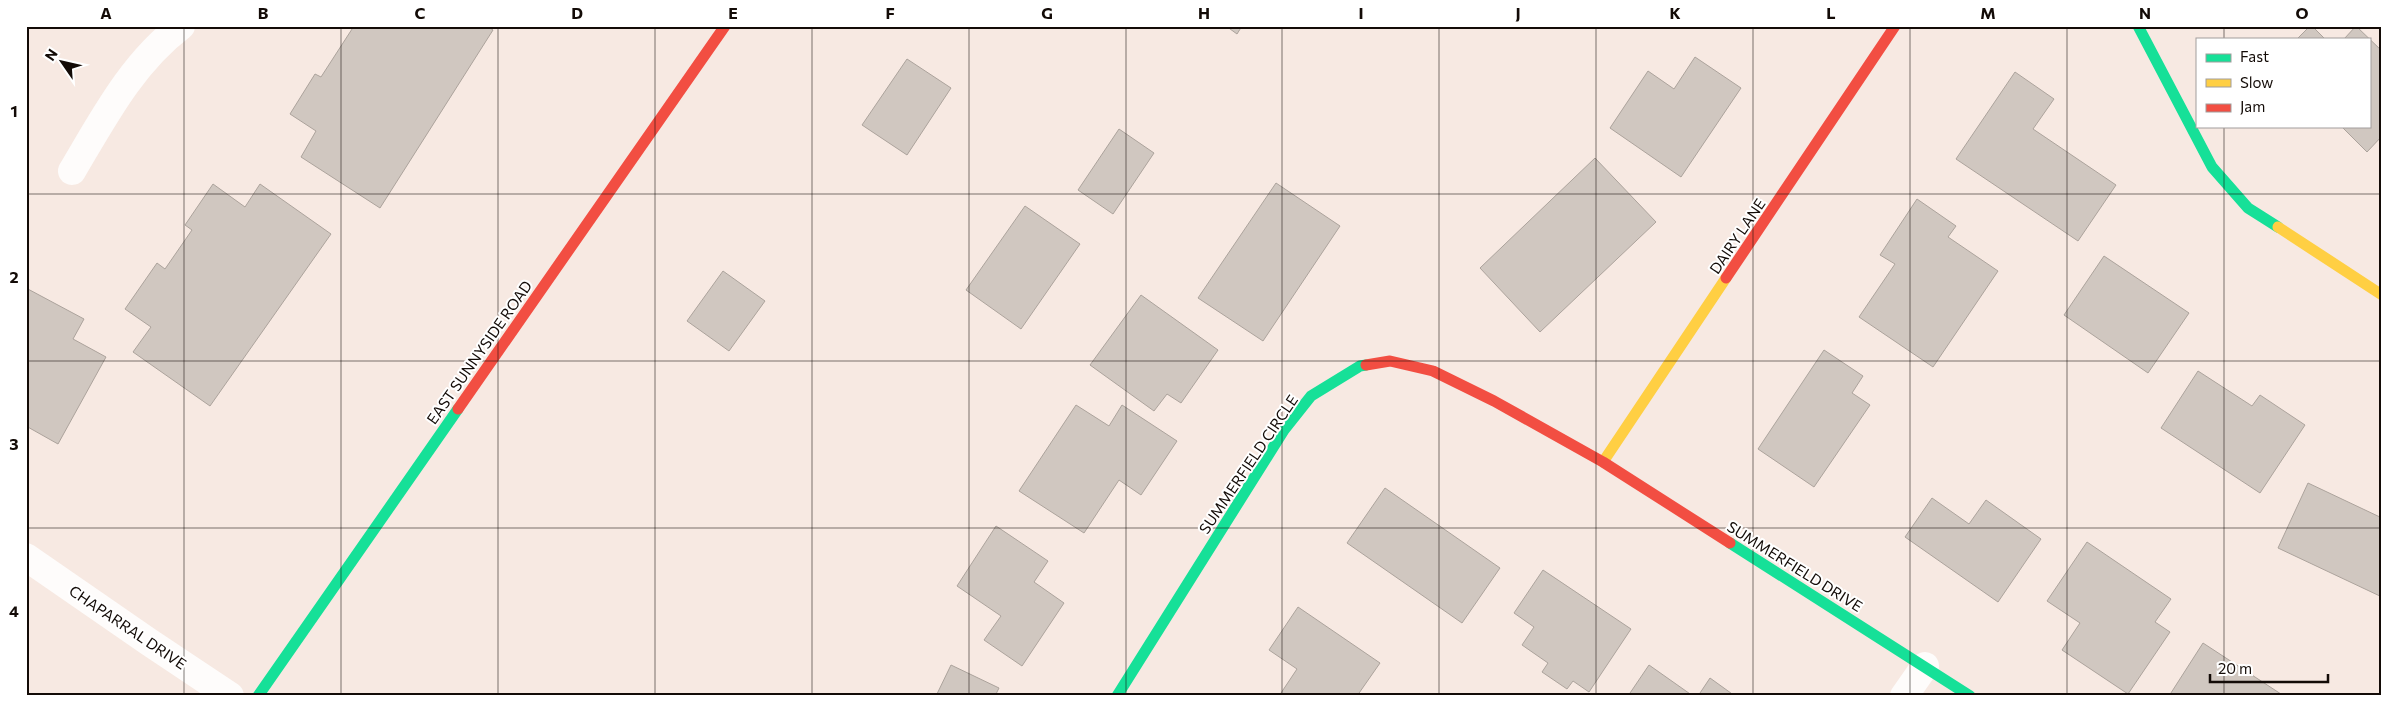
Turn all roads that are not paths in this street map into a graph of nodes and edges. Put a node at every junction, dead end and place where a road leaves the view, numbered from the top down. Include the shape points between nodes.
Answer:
1 (181, 26) edge
2 (725, 26) edge
3 (1895, 26) edge
4 (2138, 26) edge
5 (72, 170) dead end
6 (2382, 295) edge
7 (1603, 462) junction
8 (26, 557) edge
9 (1925, 666) junction
10 (230, 696) edge
11 (258, 696) edge
12 (1117, 696) edge
13 (1904, 696) edge
14 (1970, 696) edge

1 - 5 street via 167,37 121,89
2 - 11 street, EAST SUNNYSIDE ROAD
3 - 7 street, DAIRY LANE
4 - 6 street via 2212,167 2248,208
7 - 9 street, SUMMERFIELD DRIVE
7 - 12 street, SUMMERFIELD CIRCLE via 1433,371 1390,361 1360,366 1311,396 1284,430
8 - 10 street, CHAPARRAL DRIVE
9 - 13 street
9 - 14 street, SUMMERFIELD DRIVE

